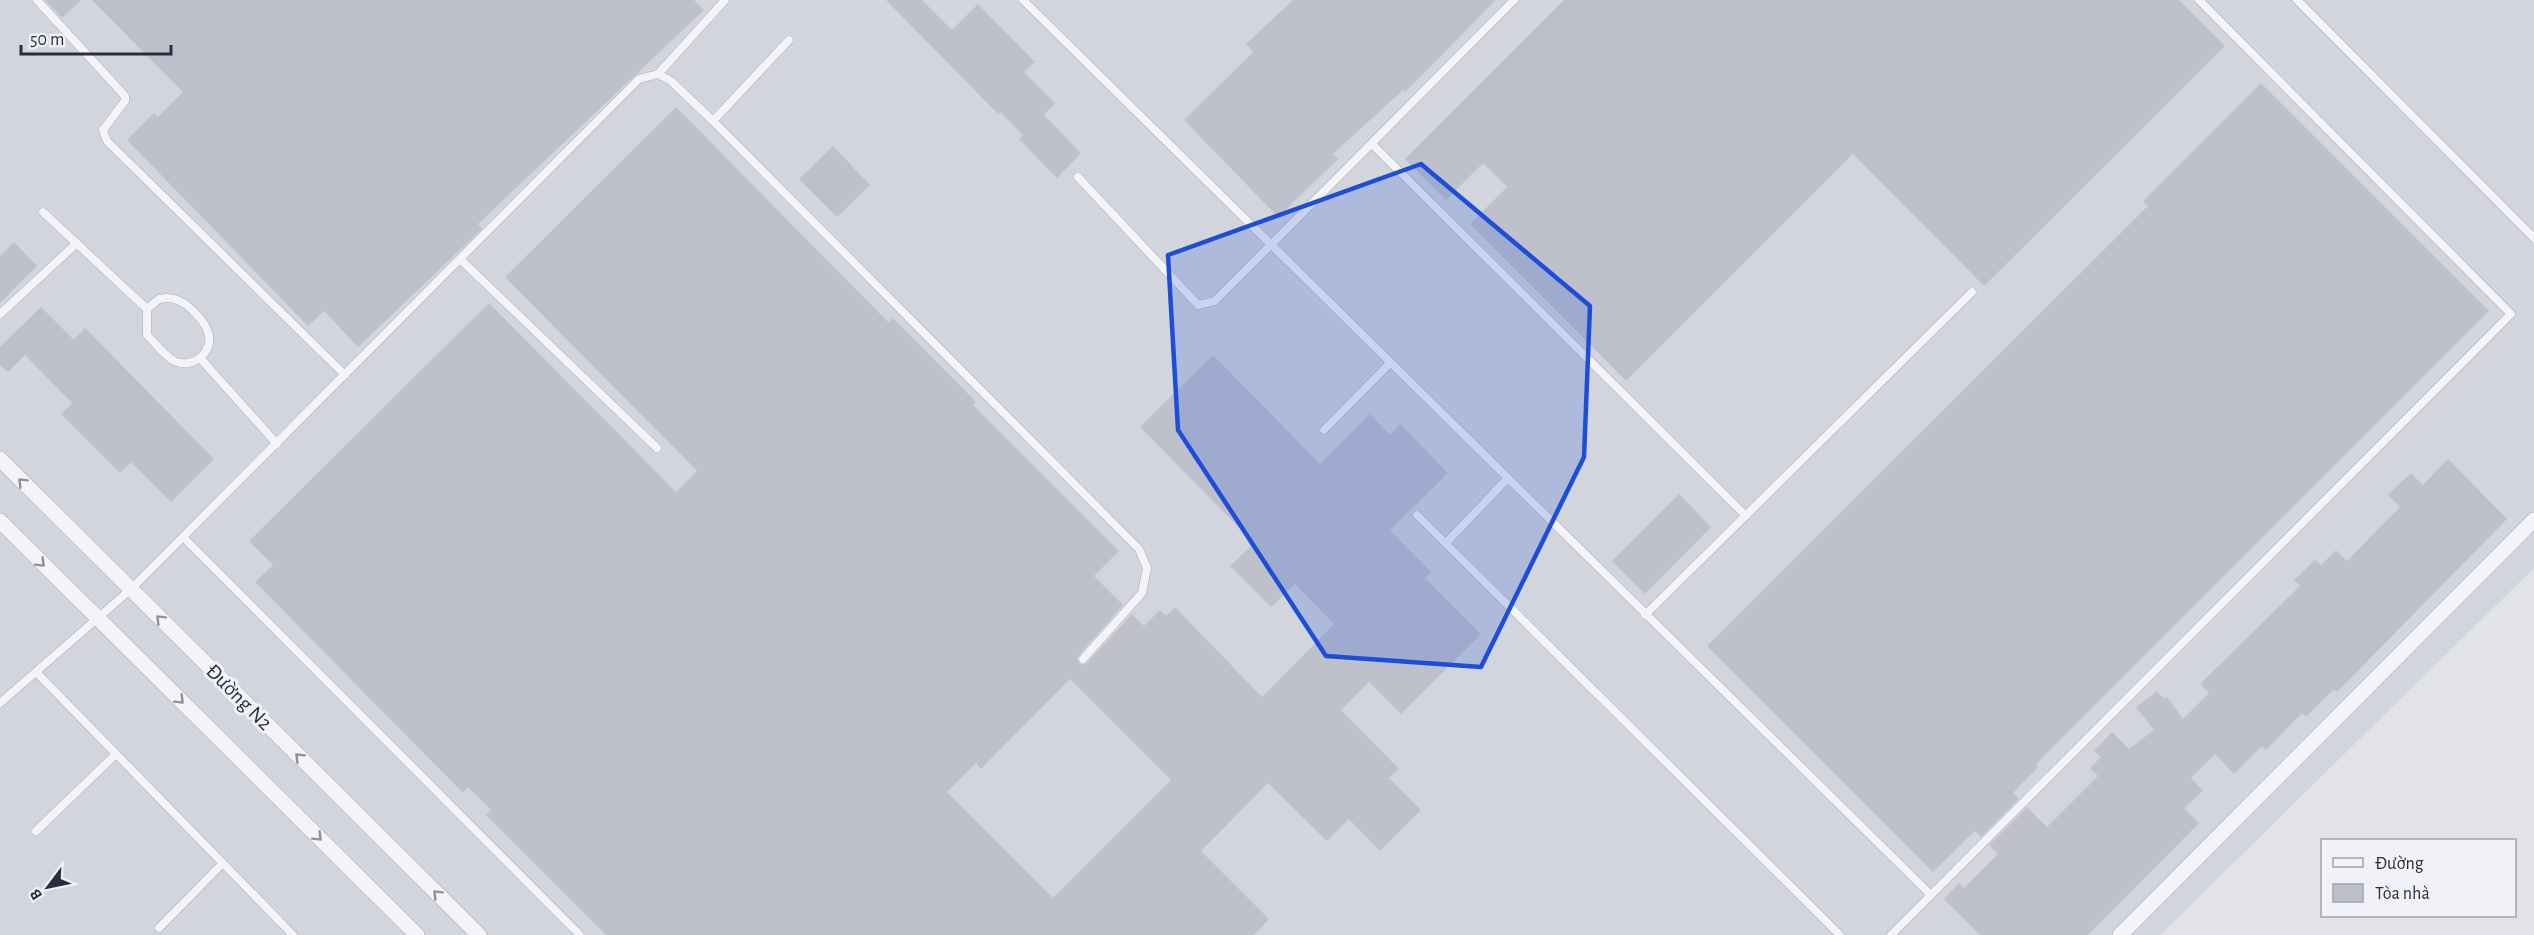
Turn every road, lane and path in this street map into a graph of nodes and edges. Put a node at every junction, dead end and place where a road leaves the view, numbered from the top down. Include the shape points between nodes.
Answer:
1 (37, 0) edge
2 (725, 0) edge
3 (1023, 0) edge
4 (1514, 0) edge
5 (2199, 0) edge
6 (2297, 0) edge
7 (789, 40) dead end
8 (658, 74) junction
9 (713, 121) junction
10 (1372, 144) junction
11 (1078, 177) dead end
12 (43, 212) dead end
13 (2534, 238) edge
14 (77, 243) junction
15 (1271, 245) junction
16 (460, 259) junction
17 (1972, 292) dead end
18 (147, 309) junction
19 (0, 314) edge
20 (200, 358) junction
21 (1390, 363) junction
22 (345, 375) junction
23 (1324, 430) dead end
24 (277, 444) junction
25 (657, 448) dead end
26 (0, 459) edge
27 (1508, 479) junction
28 (1417, 515) dead end
29 (1746, 516) junction
30 (2534, 520) edge
31 (0, 521) edge
32 (183, 537) junction
33 (1446, 543) junction
34 (130, 590) junction
35 (1645, 615) junction
36 (98, 619) junction
37 (1083, 659) dead end
38 (37, 673) junction
39 (0, 703) edge
40 (116, 754) junction
41 (36, 831) dead end
42 (223, 863) junction
43 (1931, 895) junction
44 (159, 928) dead end
45 (293, 935) edge
46 (417, 935) edge
47 (479, 935) edge
48 (580, 935) edge
49 (1840, 935) edge
50 (1891, 935) edge
51 (2120, 935) edge

1 - 22 lane via 125,96 103,130 107,141
2 - 8 lane
3 - 15 lane
4 - 10 lane
5 - 43 lane via 2511,314
6 - 13 lane
7 - 9 lane
8 - 9 lane via 671,81
8 - 16 lane via 639,79
9 - 37 lane via 1139,549 1147,568 1142,592
10 - 15 lane
10 - 29 lane
11 - 15 lane via 1198,305 1215,300
12 - 14 lane
14 - 18 lane
14 - 19 lane
15 - 21 lane
16 - 22 lane
16 - 25 lane
17 - 29 lane
18 - 20 lane via 147,335 173,360 184,364
18 - 20 lane via 159,299 185,303 203,320 209,333 209,346
20 - 24 lane
21 - 23 lane
21 - 27 lane
22 - 24 lane
24 - 32 lane
34 -> 26 street, Đường N2
27 - 33 lane
27 - 35 lane
28 - 33 lane
29 - 35 lane
30 - 51 street
31 -> 36 street, Đường N2
32 - 34 lane
32 - 48 lane
33 - 49 lane
34 - 36 lane
47 -> 34 street, Đường N2
35 - 43 lane
36 - 38 lane
36 -> 46 street, Đường N2
38 - 39 lane
38 - 40 lane
40 - 41 lane
40 - 42 lane
42 - 44 lane
42 - 45 lane
43 - 50 lane

